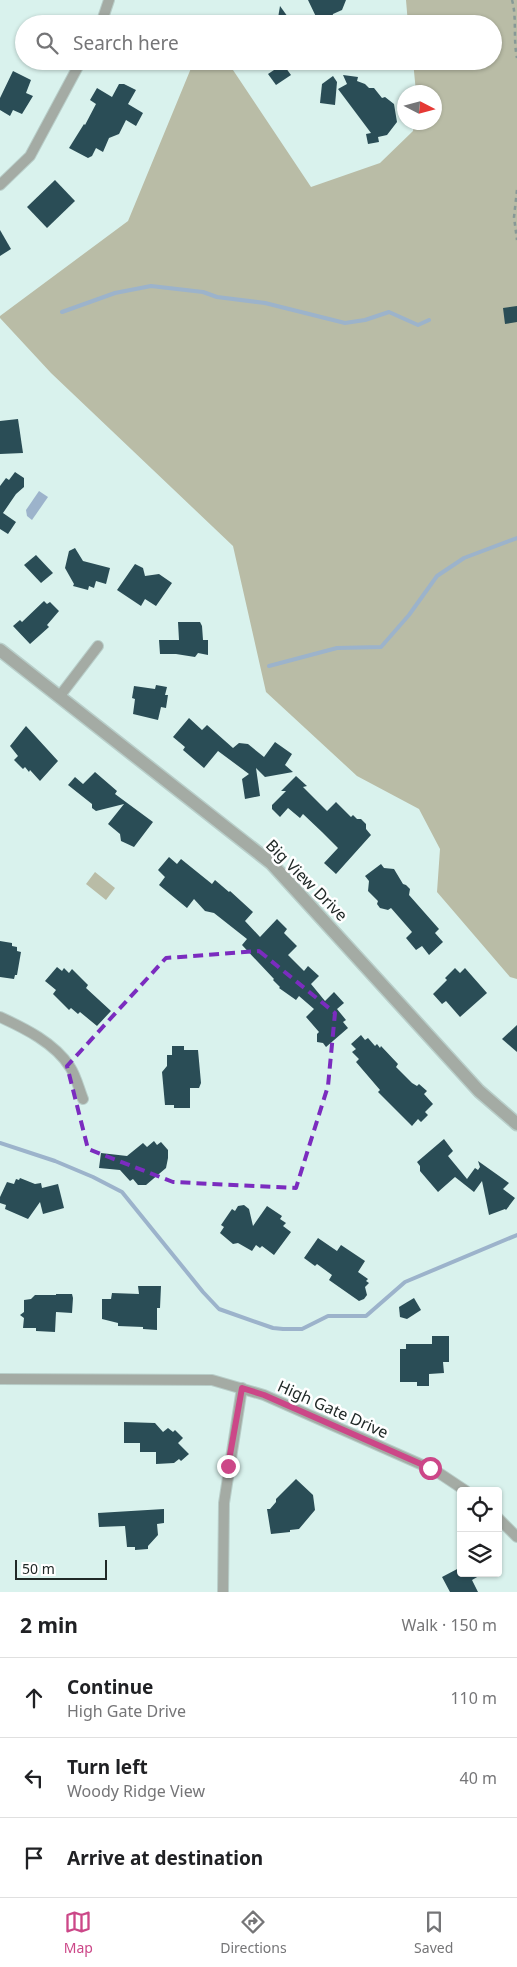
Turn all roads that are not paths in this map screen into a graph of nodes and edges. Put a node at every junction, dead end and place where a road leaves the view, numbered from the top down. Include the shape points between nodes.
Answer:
1 (109, 0) edge
2 (104, 15) edge
3 (76, 70) edge
4 (0, 185) edge
5 (98, 646) dead end
6 (0, 650) edge
7 (59, 698) junction
8 (0, 1017) edge
9 (83, 1099) dead end
10 (517, 1124) edge
11 (0, 1379) edge
12 (242, 1388) junction
13 (460, 1487) edge
14 (502, 1522) edge
15 (517, 1537) edge
16 (224, 1592) edge

1 - 2 street
3 - 4 street via 30,156
5 - 7 street
6 - 7 street, Big View Drive
7 - 10 street, Big View Drive via 271,862 479,1091
8 - 9 street via 54,1048 70,1067
11 - 12 street, High Gate Drive via 198,1379
12 - 13 street, High Gate Drive via 430,1468
12 - 16 street via 224,1503
14 - 15 street

